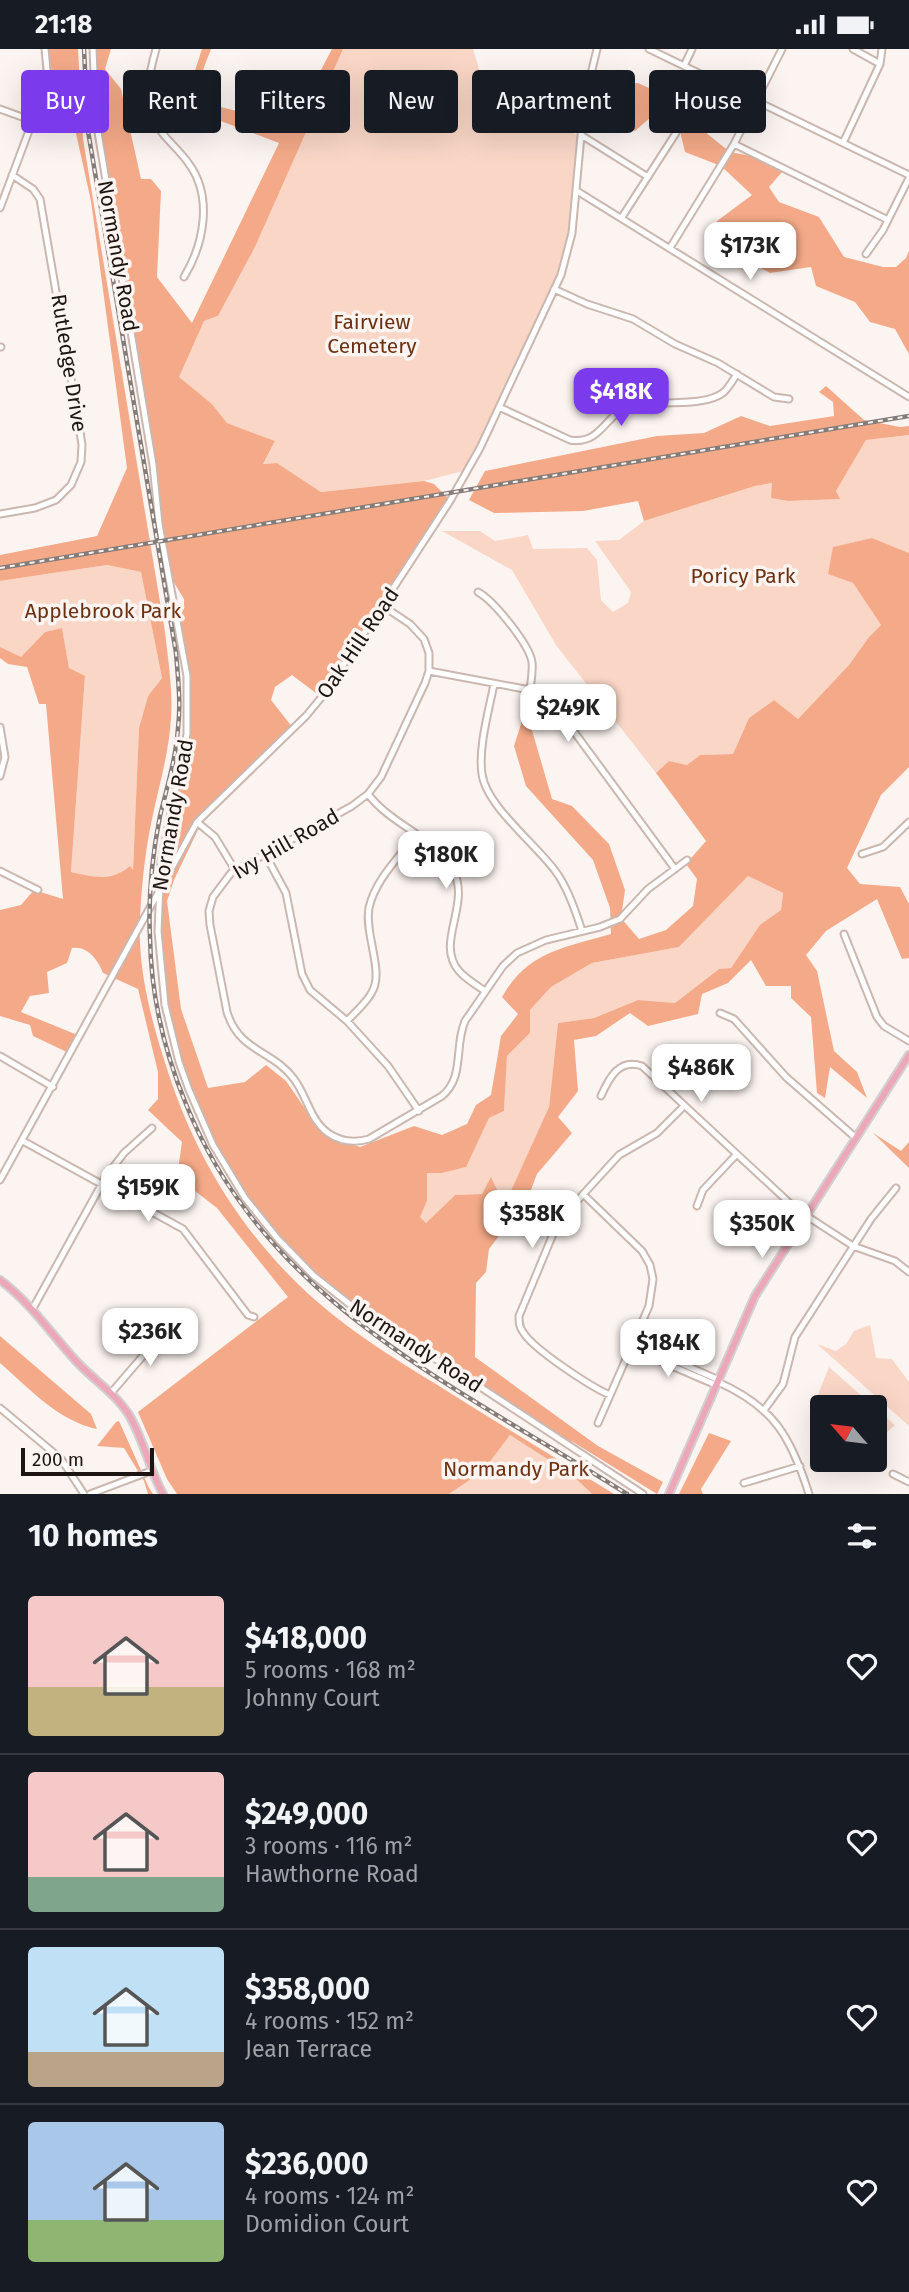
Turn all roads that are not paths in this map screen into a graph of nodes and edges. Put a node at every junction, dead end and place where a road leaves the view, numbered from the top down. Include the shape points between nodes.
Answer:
1 (44, 49) edge
2 (93, 49) edge
3 (156, 49) edge
4 (597, 49) edge
5 (649, 49) edge
6 (692, 49) edge
7 (782, 49) edge
8 (853, 49) edge
9 (882, 49) edge
10 (880, 64) junction
11 (684, 65) junction
12 (47, 70) edge
13 (694, 70) edge
14 (766, 81) edge
15 (766, 106) edge
16 (0, 109) edge
17 (21, 117) edge
18 (28, 133) edge
19 (675, 133) edge
20 (740, 133) edge
21 (581, 135) junction
22 (843, 143) junction
23 (734, 144) junction
24 (12, 175) junction
25 (909, 176) edge
26 (648, 177) junction
27 (577, 191) junction
28 (0, 207) edge
29 (622, 217) junction
30 (888, 220) junction
31 (670, 248) junction
32 (866, 254) dead end
33 (184, 277) dead end
34 (554, 289) junction
35 (737, 374) junction
36 (909, 397) edge
37 (789, 399) dead end
38 (499, 407) junction
39 (0, 513) edge
40 (478, 592) dead end
41 (383, 606) junction
42 (429, 671) junction
43 (494, 684) junction
44 (530, 690) junction
45 (0, 727) edge
46 (0, 776) edge
47 (368, 794) junction
48 (197, 822) junction
49 (909, 822) edge
50 (416, 835) junction
51 (265, 854) junction
52 (862, 854) dead end
53 (687, 860) dead end
54 (675, 869) junction
55 (235, 870) junction
56 (0, 871) edge
57 (38, 890) dead end
58 (159, 893) junction
59 (582, 931) junction
60 (844, 934) dead end
61 (485, 991) junction
62 (720, 1013) dead end
63 (346, 1021) junction
64 (909, 1041) edge
65 (909, 1055) edge
66 (0, 1056) edge
67 (53, 1087) junction
68 (601, 1095) dead end
69 (684, 1106) junction
70 (419, 1111) junction
71 (152, 1128) dead end
72 (856, 1138) junction
73 (23, 1141) junction
74 (736, 1155) junction
75 (0, 1180) edge
76 (102, 1184) junction
77 (896, 1188) dead end
78 (583, 1194) junction
79 (697, 1206) dead end
80 (806, 1216) junction
81 (853, 1246) junction
82 (909, 1272) edge
83 (0, 1280) edge
84 (32, 1310) junction
85 (254, 1317) dead end
86 (158, 1328) dead end
87 (632, 1345) junction
88 (718, 1382) junction
89 (111, 1393) junction
90 (610, 1395) junction
91 (0, 1408) edge
92 (764, 1410) junction
93 (598, 1423) dead end
94 (800, 1466) junction
95 (151, 1471) junction
96 (893, 1474) dead end
97 (909, 1482) edge
98 (744, 1483) dead end
99 (84, 1494) edge
100 (90, 1494) edge
101 (163, 1494) edge
102 (643, 1494) edge
103 (669, 1494) edge
104 (809, 1494) edge

1 - 12 street
2 - 58 street, Normandy Road via 103,169 187,676 187,734 165,836
3 - 33 street via 147,86 152,114 167,141 193,171 204,207 197,250
4 - 21 street, Oak Hill Road
5 - 11 street
6 - 11 street
7 - 14 street
8 - 10 street
9 - 10 street
10 - 22 street
11 - 13 street
15 - 22 street
16 - 17 street
18 - 24 street
19 - 26 street
20 - 23 street
21 - 26 street
21 - 27 street, Oak Hill Road
22 - 25 street
23 - 30 street
23 - 31 street
24 - 28 street
24 - 39 street, Rutledge Drive via 40,199 82,454 75,480 56,500
25 - 30 street
26 - 29 street
27 - 29 street
27 - 34 street, Oak Hill Road via 570,246
29 - 31 street
30 - 32 street
31 - 36 street
34 - 35 street via 633,319
34 - 38 street, Oak Hill Road
35 - 37 street via 774,397
35 - 38 street via 715,397 626,406 596,435 580,441
38 - 41 street, Oak Hill Road via 435,527
40 - 44 street via 492,602 529,654
41 - 42 street via 424,639
41 - 48 street, Oak Hill Road via 315,705
42 - 43 street
42 - 47 street, Ivy Hill Road via 384,771
43 - 44 street
43 - 59 street via 481,757 485,786 556,872
44 - 54 street via 554,703
45 - 46 street via 5,757
47 - 50 street
47 - 51 street, Ivy Hill Road
48 - 55 street via 215,837
48 - 58 street, Oak Hill Road
49 - 52 street via 883,847
50 - 61 street via 443,856 455,873 460,897 451,938 452,958 461,973
50 - 63 street via 374,893 368,917 376,986
51 - 55 street, Ivy Hill Road
51 - 63 street via 286,894 305,981 315,996
53 - 54 street, Ivy Hill Road
54 - 59 street, Ivy Hill Road via 620,919
55 - 70 street, Ivy Hill Road via 216,891 209,918 227,1012 239,1036 290,1074 318,1124 337,1138 369,1139
56 - 57 street
58 - 67 street, Oak Hill Road
58 - 102 street, Normandy Road via 161,975 179,1062 213,1145 264,1223 302,1264 367,1318
59 - 61 street, Ivy Hill Road via 527,947 503,966
60 - 64 street via 877,1017
61 - 70 street, Ivy Hill Road via 462,1028 453,1085
62 - 72 street via 734,1019 786,1077
63 - 70 street via 397,1076
65 - 72 main road
66 - 67 street
67 - 73 street, Oak Hill Road
68 - 69 street via 618,1068 634,1064
69 - 74 street
69 - 78 street via 657,1133 619,1155
71 - 76 street via 124,1153
72 - 80 main road
73 - 75 street, Oak Hill Road
73 - 76 street
74 - 79 street via 703,1190
74 - 80 street
76 - 84 street
76 - 85 street via 183,1229
77 - 81 street
78 - 87 street via 638,1245 650,1265 652,1296
78 - 90 street via 556,1227 519,1323 527,1338 559,1364
80 - 81 street
80 - 88 main road via 755,1296
81 - 82 street via 891,1259
81 - 92 street via 795,1337 783,1384
83 - 84 main road
84 - 89 main road
86 - 89 street via 154,1343
87 - 88 street
87 - 90 street
88 - 92 street
88 - 103 main road
89 - 95 main road via 132,1421
90 - 93 street
91 - 99 street via 61,1459
92 - 94 street via 786,1436
94 - 98 street
94 - 104 street
95 - 100 street
95 - 101 main road
96 - 97 street

